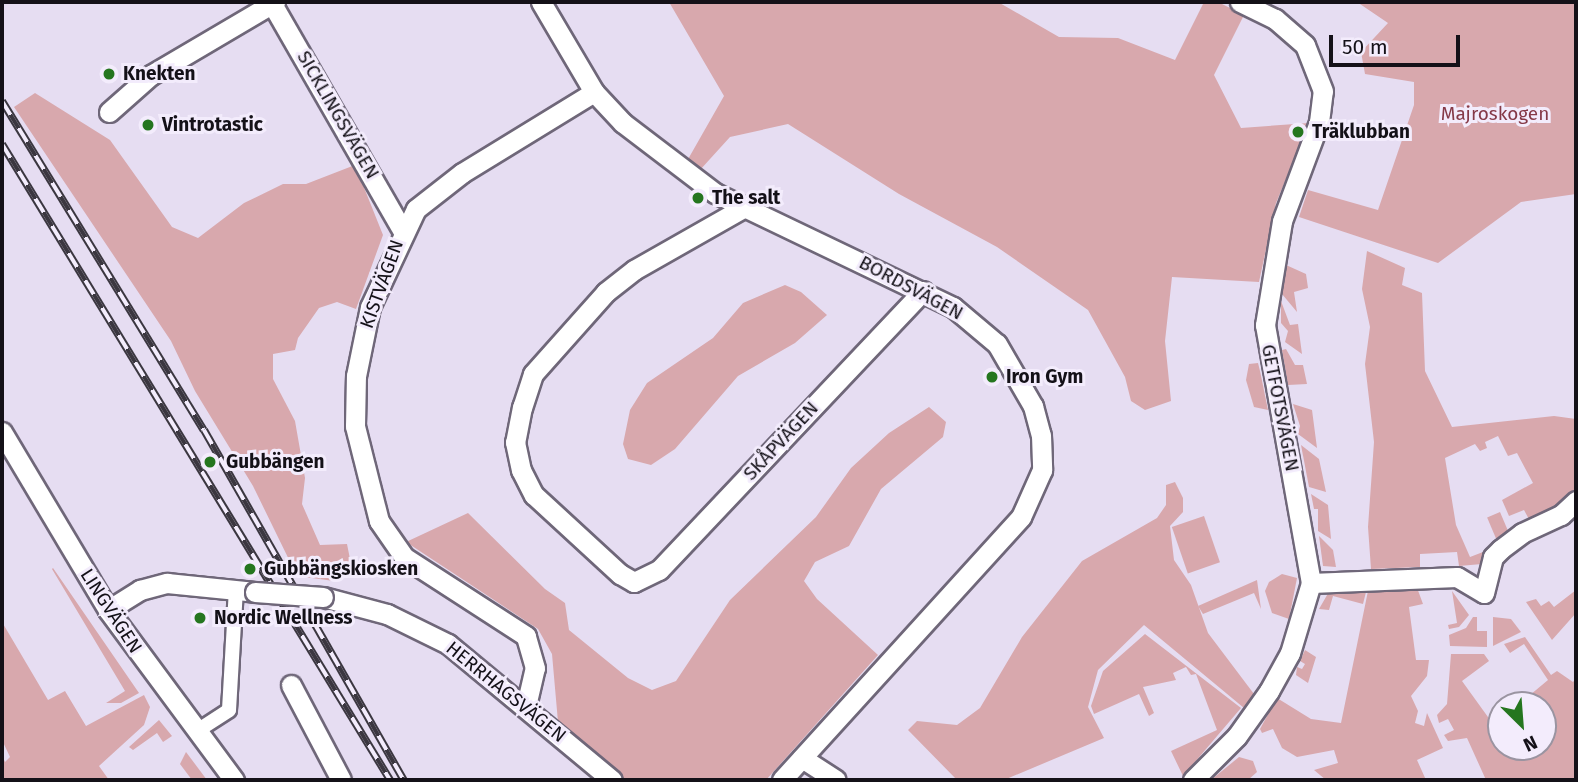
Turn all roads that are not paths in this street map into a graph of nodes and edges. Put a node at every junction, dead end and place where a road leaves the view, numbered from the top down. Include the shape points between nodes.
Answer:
1 (273, 2) edge
2 (541, 2) edge
3 (1240, 2) edge
4 (594, 92) junction
5 (109, 112) dead end
6 (743, 208) junction
7 (402, 230) junction
8 (923, 291) junction
9 (2, 432) edge
10 (1576, 501) edge
11 (1311, 583) junction
12 (245, 591) junction
13 (108, 610) junction
14 (291, 685) dead end
15 (526, 706) junction
16 (197, 731) junction
17 (802, 758) junction
18 (234, 780) edge
19 (341, 780) edge
20 (612, 780) edge
21 (782, 780) edge
22 (836, 780) edge
23 (1192, 780) edge

1 - 5 street via 151,75
1 - 7 street, SICKLINGSVÄGEN
2 - 4 street, BORDSVÄGEN
3 - 11 street, GETFOTSVÄGEN via 1275,19 1305,45 1323,91 1319,122 1282,221 1265,326
4 - 6 street, BORDSVÄGEN via 684,172
4 - 7 street, KISTVÄGEN via 434,192
6 - 8 street, BORDSVÄGEN
6 - 8 street, SKÅPVÄGEN via 634,270 606,292 533,374 522,407 516,442 521,470 534,495 634,582 659,570
7 - 15 street, KISTVÄGEN via 370,307 360,345 355,415 361,463 379,521 404,557 526,636 535,668
8 - 17 street, BORDSVÄGEN via 978,325 1012,365 1039,427 1042,470 1021,517
9 - 13 street, LINGVÄGEN
10 - 11 street via 1562,515 1522,533 1493,557 1484,593 1457,577
11 - 23 street, GETFOTSVÄGEN via 1298,631 1269,691 1237,736
12 - 13 street, HERRHAGSVÄGEN via 167,583 132,594
12 - 15 street, HERRHAGSVÄGEN, bridge via 323,597 412,623 447,644
12 - 16 street via 229,710
13 - 16 street, LINGVÄGEN
14 - 19 street
15 - 20 street, HERRHAGSVÄGEN
16 - 18 street, LINGVÄGEN
17 - 21 street, BORDSVÄGEN
17 - 22 street

